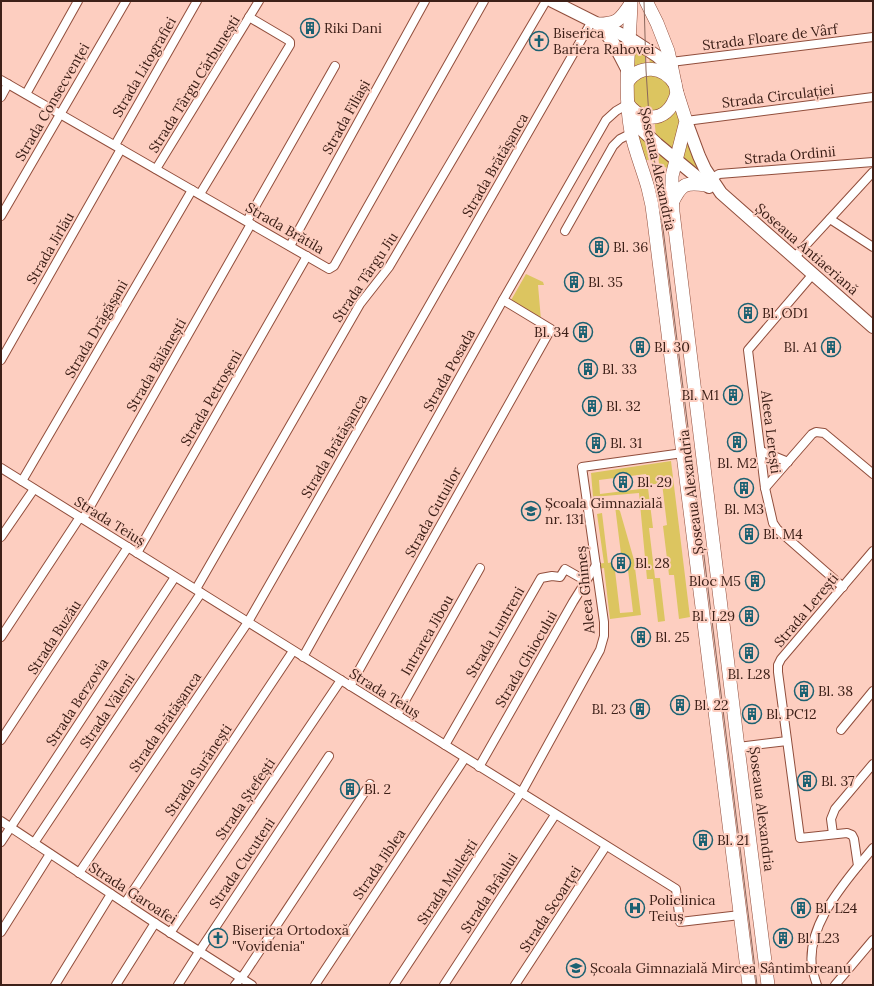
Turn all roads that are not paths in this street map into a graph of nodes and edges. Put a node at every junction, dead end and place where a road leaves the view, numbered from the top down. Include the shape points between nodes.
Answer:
1 (78, 1) edge
2 (126, 1) edge
3 (197, 1) edge
4 (259, 1) edge
5 (425, 1) edge
6 (484, 1) edge
7 (546, 1) edge
8 (552, 1) edge
9 (646, 1) edge
10 (630, 3) edge
11 (249, 17) junction
12 (595, 22) junction
13 (873, 37) edge
14 (629, 38) junction
15 (671, 65) junction
16 (335, 66) dead end
17 (628, 76) junction
18 (5, 82) edge
19 (676, 88) junction
20 (26, 94) junction
21 (1, 97) edge
22 (873, 97) edge
23 (628, 109) junction
24 (60, 114) junction
25 (686, 121) junction
26 (632, 133) junction
27 (118, 147) junction
28 (676, 161) junction
29 (873, 162) edge
30 (156, 169) junction
31 (873, 172) edge
32 (709, 183) junction
33 (192, 190) junction
34 (200, 194) junction
35 (672, 203) junction
36 (1, 216) edge
37 (830, 219) junction
38 (249, 222) junction
39 (565, 231) dead end
40 (290, 246) junction
41 (873, 247) edge
42 (307, 256) junction
43 (794, 258) junction
44 (813, 274) junction
45 (503, 300) junction
46 (873, 327) edge
47 (1, 360) edge
48 (761, 451) junction
49 (683, 453) junction
50 (788, 462) junction
51 (1, 468) edge
52 (873, 474) edge
53 (22, 481) junction
54 (765, 488) junction
55 (34, 489) junction
56 (81, 518) junction
57 (1, 537) edge
58 (128, 547) junction
59 (873, 551) edge
60 (137, 553) junction
61 (596, 565) junction
62 (480, 568) dead end
63 (175, 577) junction
64 (586, 581) junction
65 (843, 587) junction
66 (198, 591) junction
67 (248, 622) junction
68 (1, 637) edge
69 (293, 651) junction
70 (303, 657) junction
71 (341, 680) junction
72 (350, 686) junction
73 (873, 691) edge
74 (397, 715) junction
75 (841, 730) dead end
76 (1, 740) edge
77 (788, 741) junction
78 (445, 745) junction
79 (738, 747) junction
80 (329, 756) dead end
81 (465, 758) junction
82 (873, 764) edge
83 (479, 767) junction
84 (370, 784) dead end
85 (520, 793) junction
86 (556, 815) junction
87 (1, 821) edge
88 (10, 828) junction
89 (833, 834) junction
90 (1, 842) edge
91 (34, 843) junction
92 (606, 846) junction
93 (873, 848) edge
94 (50, 854) junction
95 (858, 866) junction
96 (79, 873) junction
97 (111, 894) junction
98 (125, 903) junction
99 (740, 915) junction
100 (155, 923) junction
101 (1, 932) edge
102 (170, 933) junction
103 (873, 940) edge
104 (199, 952) junction
105 (241, 978) junction
106 (55, 985) edge
107 (116, 985) edge
108 (178, 985) edge
109 (235, 985) edge
110 (252, 985) edge
111 (315, 985) edge
112 (394, 985) edge
113 (444, 985) edge
114 (516, 985) edge
115 (749, 985) edge
116 (768, 985) edge
117 (817, 985) edge
118 (835, 985) edge

1 - 20 street
2 - 24 street, Strada Consecvenței
3 - 27 street, Strada Litografiei
4 - 11 street
5 - 40 street, Strada Filiași
6 - 42 street, Strada Brătila via 334,266 326,268
7 - 66 street, Strada Târgu Jiu via 390,268 360,304
8 - 12 main road
9 - 15 main road via 662,34
10 - 12 main road via 616,22
10 - 14 main road, Șoseaua Alexandria
11 - 30 street, Strada Târgu Cărbunești
11 - 34 street, Strada Târgu Cărbunești via 288,40 290,45
12 - 14 main road
12 - 17 main road via 614,44
12 - 67 street, Strada Brătășanca
13 - 15 street, Strada Floare de Vârf
14 - 15 main road
14 - 17 main road, Șoseaua Alexandria
15 - 19 main road
16 - 38 street
17 - 19 main road via 646,70 660,71 672,79
17 - 23 main road, Șoseaua Alexandria
18 - 20 street, Strada Brătila
18 - 21 street
19 - 23 main road via 674,101 664,113 649,117
19 - 25 main road
20 - 24 street, Strada Brătila
22 - 25 street, Strada Circulației
23 - 26 main road, Șoseaua Alexandria
23 - 28 main road, Șoseaua Antiaeriană via 646,135
23 - 45 street, Strada Posada via 616,111 606,120
24 - 27 street, Strada Brătila
24 - 36 street, Strada Consecvenței
25 - 28 main road, Șoseaua Alexandria
25 - 32 main road
26 - 39 street via 620,138 613,146
26 - 49 main road, Șoseaua Alexandria via 653,210
27 - 30 street, Strada Brătila
27 - 47 street, Strada Jirlău
28 - 32 main road, Șoseaua Antiaeriană
28 - 35 main road, Șoseaua Alexandria
29 - 32 street, Strada Ordinii via 719,174
30 - 33 street, Strada Brătila
31 - 37 street
32 - 35 main road via 683,186
32 - 43 main road, Șoseaua Antiaeriană
33 - 34 street, Strada Brătila
33 - 53 street, Strada Drăgășani
34 - 38 street, Strada Brătila
35 - 79 main road, Șoseaua Alexandria
37 - 41 street
37 - 43 street
38 - 40 street, Strada Brătila
38 - 56 street, Strada Bălănești
40 - 42 street, Strada Brătila
42 - 60 street, Strada Petroșeni
43 - 44 main road, Șoseaua Antiaeriană
44 - 46 main road, Șoseaua Antiaeriană
44 - 48 street, Aleea Lerești via 748,350
45 - 70 street, Strada Posada
45 - 72 street, Strada Gutuilor via 551,329
48 - 50 street
48 - 54 street, Aleea Lerești
49 - 61 street, Aleea Ghimeș via 582,467
49 - 99 main road, Șoseaua Alexandria
50 - 52 street via 812,434 820,432
50 - 54 street
51 - 53 street, Strada Teiuș
53 - 55 street, Strada Teiuș
54 - 65 street, Aleea Lerești via 773,523 777,529
55 - 56 street, Strada Teiuș
55 - 57 street
56 - 58 street, Strada Teiuș
56 - 68 street, Strada Bălănești
58 - 60 street, Strada Teiuș
58 - 76 street, Strada Buzău
59 - 65 street, Strada Lerești
60 - 63 street, Strada Teiuș
61 - 64 street, Strada Ghiocului
61 - 85 street, Aleea Ghimeș via 604,622 602,644
62 - 74 street, Intrarea Jibou
63 - 66 street, Strada Teiuș
63 - 88 street, Strada Berzovia
64 - 78 street, Strada Luntreni via 565,569 560,577 541,578
64 - 83 street, Strada Ghiocului
65 - 77 street, Strada Lerești via 778,665
66 - 67 street, Strada Teiuș
66 - 91 street, Strada Văleni
67 - 69 street, Strada Teiuș
67 - 96 street, Strada Brătășanca
69 - 70 street, Strada Teiuș
69 - 98 street, Strada Surănești
70 - 71 street, Strada Teiuș
71 - 72 street, Strada Teiuș
71 - 102 street, Strada Ștefești
72 - 74 street, Strada Teiuș
73 - 75 street
74 - 78 street, Strada Teiuș
77 - 79 street
77 - 89 street, Strada Lerești via 800,838
78 - 81 street, Strada Teiuș
79 - 116 main road, Șoseaua Alexandria
80 - 104 street, Strada Cucuteni
81 - 83 street, Strada Teiuș
81 - 111 street, Strada Jiblea
82 - 89 street via 835,809 831,819
83 - 85 street, Strada Teiuș
84 - 105 street
85 - 86 street, Strada Teiuș
85 - 112 street, Strada Miulești
86 - 92 street, Strada Teiuș
86 - 113 street, Strada Brâului
87 - 88 street, Strada Garoafei
88 - 90 street, Strada Berzovia
88 - 91 street, Strada Garoafei
89 - 95 street, Strada Lerești via 852,835
91 - 94 street, Strada Garoafei
92 - 99 street, Strada Teiuș via 676,890 680,922
92 - 114 street, Strada Scoarței
93 - 95 street
94 - 96 street, Strada Garoafei
94 - 101 street
95 - 117 street via 830,904 819,926 812,955
96 - 97 street, Strada Garoafei
97 - 98 street, Strada Garoafei
97 - 106 street
98 - 100 street, Strada Garoafei
99 - 115 main road, Șoseaua Alexandria
100 - 102 street, Strada Garoafei
100 - 107 street
102 - 104 street, Strada Garoafei
103 - 118 street
104 - 105 street, Strada Garoafei
104 - 108 street, Strada Cucuteni
105 - 109 street
105 - 110 street, Strada Garoafei

